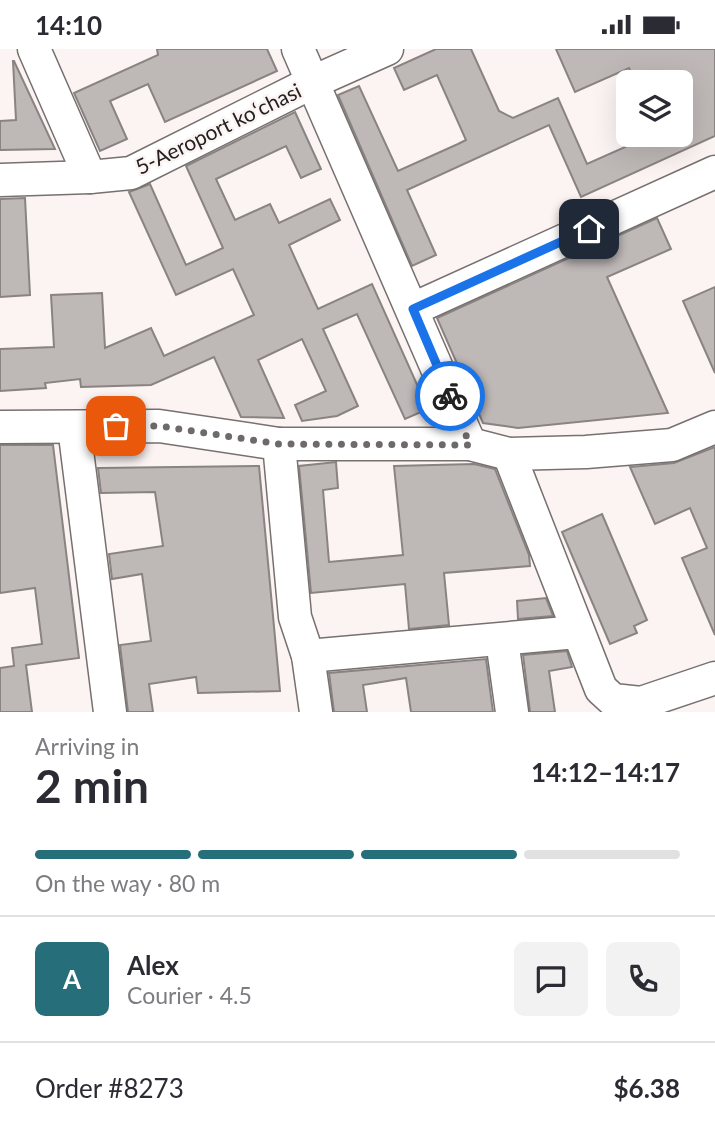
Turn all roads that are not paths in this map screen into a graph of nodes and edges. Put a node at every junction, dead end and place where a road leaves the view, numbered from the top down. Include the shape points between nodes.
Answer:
1 (34, 49) edge
2 (298, 49) edge
3 (387, 49) edge
4 (313, 82) junction
5 (715, 172) edge
6 (90, 177) junction
7 (0, 180) edge
8 (413, 309) junction
9 (0, 427) edge
10 (74, 427) junction
11 (715, 427) edge
12 (279, 444) junction
13 (470, 445) junction
14 (509, 454) junction
15 (577, 632) junction
16 (502, 640) junction
17 (308, 656) junction
18 (707, 691) edge
19 (110, 712) edge
20 (316, 712) edge
21 (512, 712) edge

1 - 6 street
2 - 4 street
3 - 4 street, 5-Aeroport koʻchasi
4 - 6 street, 5-Aeroport koʻchasi via 131,173
4 - 8 street
5 - 8 street
6 - 7 street, 5-Aeroport koʻchasi
8 - 13 street
9 - 10 street
10 - 12 street via 159,426
10 - 19 street
11 - 14 street via 672,445
12 - 13 street
12 - 17 street via 295,617
13 - 14 street
14 - 15 street
15 - 16 street
15 - 18 street via 601,689 613,700 641,703
16 - 17 street
16 - 21 street
17 - 20 street

